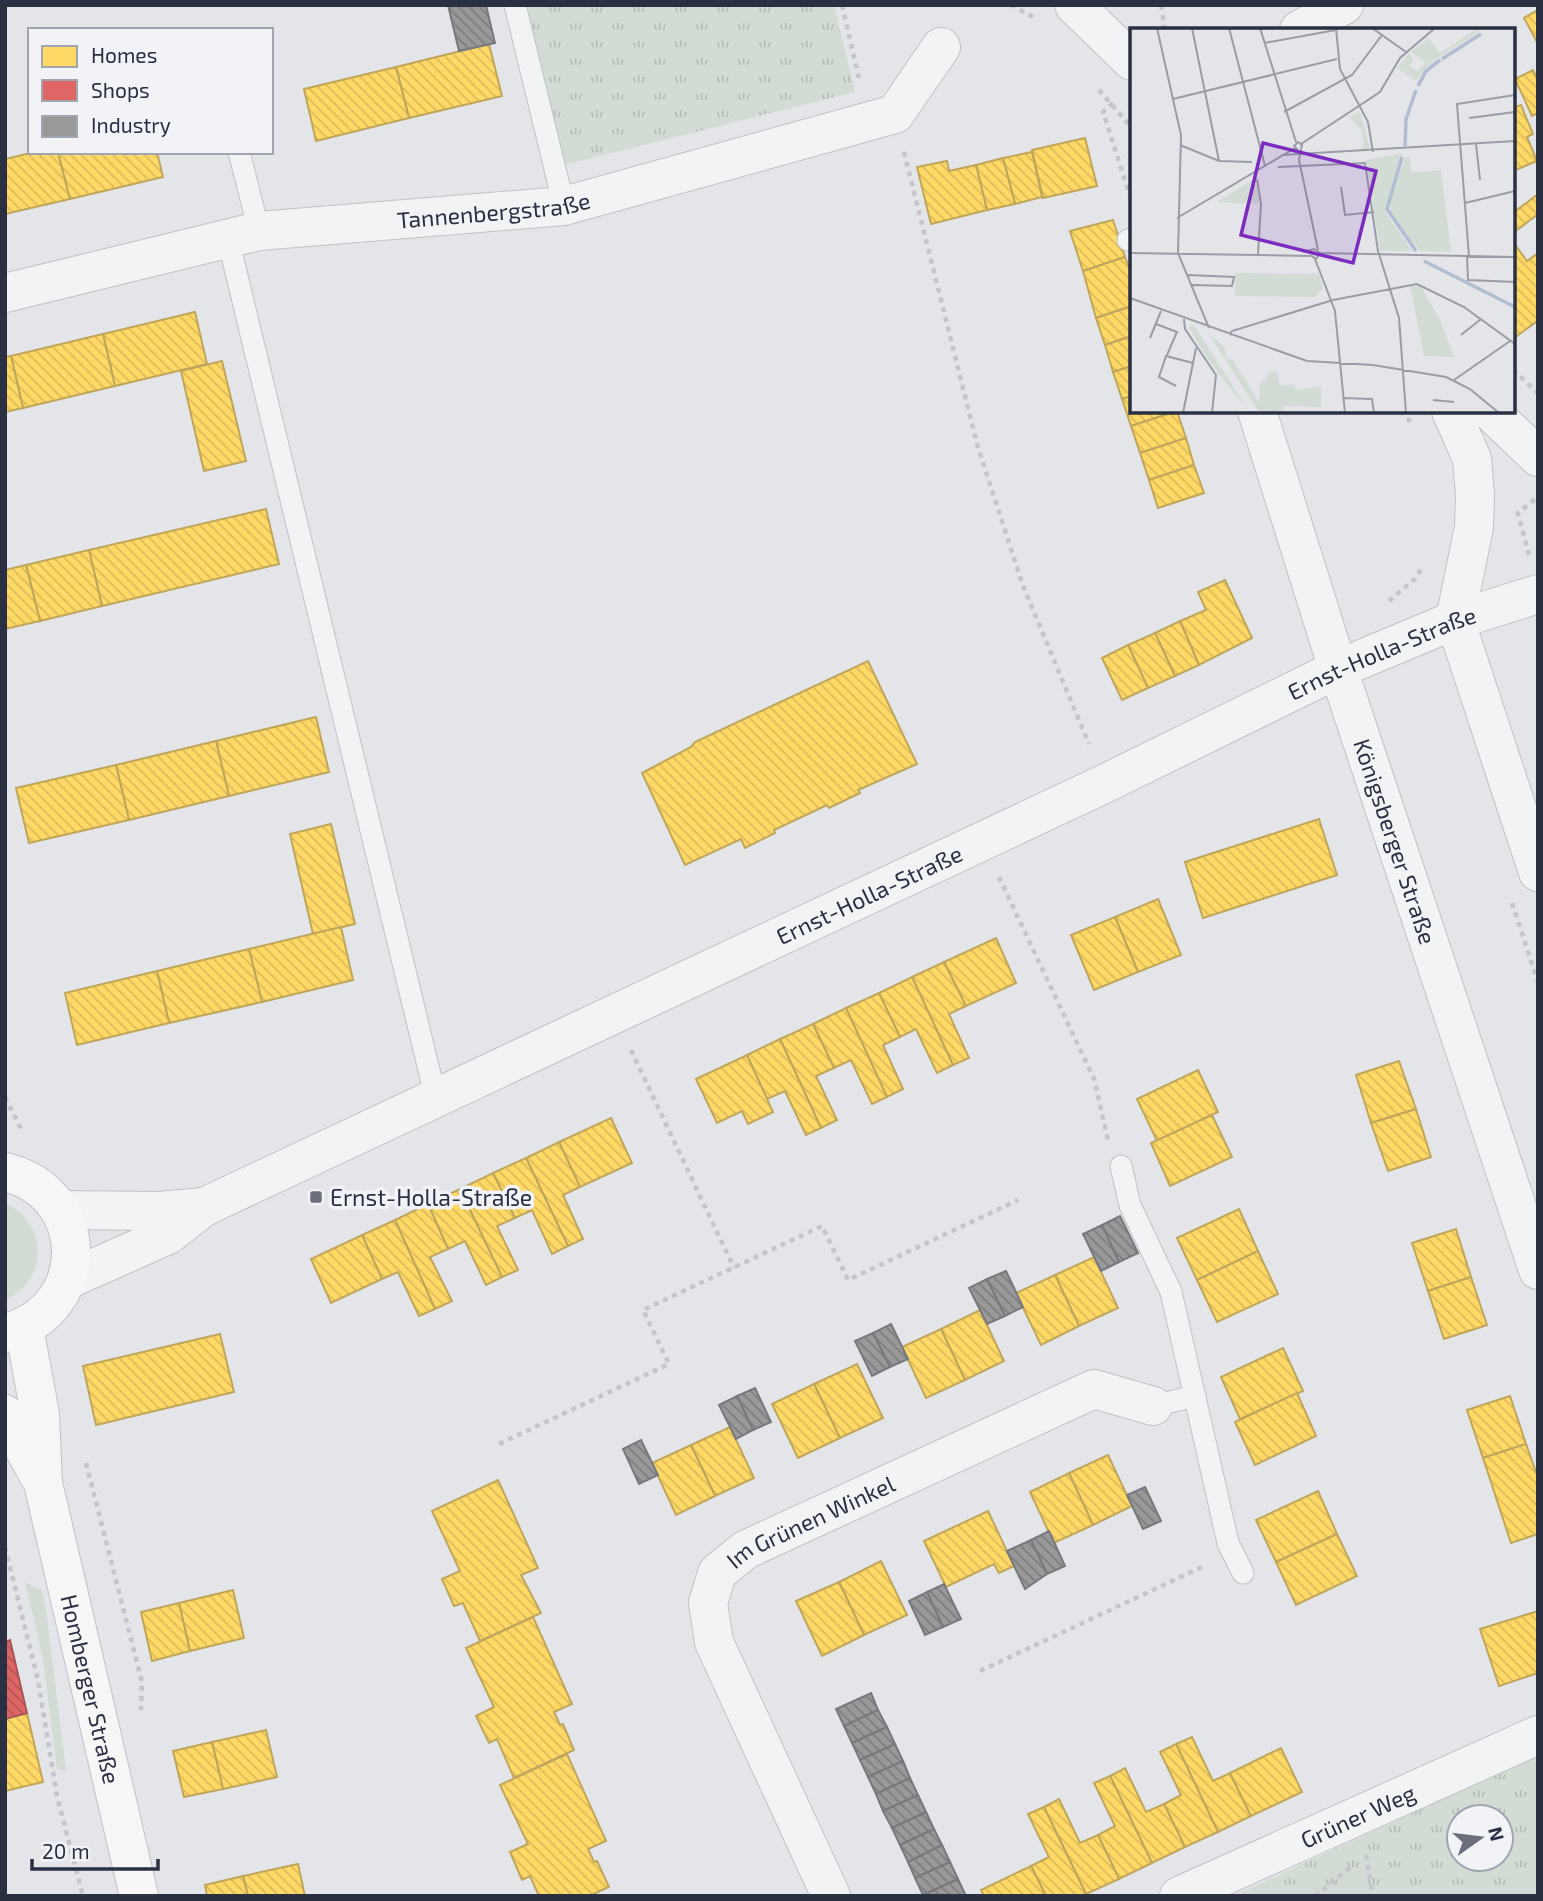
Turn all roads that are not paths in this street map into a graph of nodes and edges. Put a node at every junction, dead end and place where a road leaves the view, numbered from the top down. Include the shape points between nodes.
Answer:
1 (515, 5) edge
2 (1074, 5) edge
3 (1344, 5) edge
4 (1303, 28) edge
5 (941, 47) dead end
6 (1130, 59) edge
7 (239, 154) edge
8 (564, 206) junction
9 (243, 235) junction
10 (5, 293) edge
11 (1258, 413) edge
12 (1452, 413) edge
13 (1492, 413) edge
14 (1538, 457) edge
15 (1534, 578) edge
16 (1455, 620) junction
17 (1338, 669) junction
18 (1538, 872) edge
19 (436, 1099) junction
20 (11, 1162) edge
21 (1121, 1166) road end
22 (204, 1206) junction
23 (61, 1210) junction
24 (1538, 1270) edge
25 (67, 1280) junction
26 (15, 1330) edge
27 (1195, 1396) junction
28 (1153, 1406) joint
29 (5, 1414) edge
30 (43, 1483) junction
31 (1243, 1573) dead end
32 (1538, 1735) edge
33 (139, 1896) edge
34 (831, 1896) edge
35 (1179, 1896) edge

1 - 8 lane
2 - 6 street
3 - 4 street
5 - 8 street, Tannenbergstraße via 882,117
7 - 9 lane
8 - 9 street, Tannenbergstraße
9 - 10 street, Tannenbergstraße
9 - 19 lane
11 - 17 street, Königsberger Straße
12 - 16 street via 1472,459 1475,495 1474,527
13 - 14 street
15 - 16 street, Ernst-Holla-Straße
16 - 17 street, Ernst-Holla-Straße
16 - 18 street
17 - 19 street, Ernst-Holla-Straße
17 - 24 street, Königsberger Straße
19 - 22 street, Ernst-Holla-Straße
20 - 23 main road
21 - 27 lane via 1130,1205 1171,1292
22 - 23 street, Ernst-Holla-Straße via 159,1211
22 - 25 street, Ernst-Holla-Straße via 168,1235
23 - 25 main road via 72,1245
25 - 26 main road via 42,1315
26 - 30 main road, Homberger Straße via 40,1414
27 - 28 lane
27 - 31 lane via 1228,1543
28 - 34 street, Im Grünen Winkel via 1094,1389 745,1550 717,1573 708,1603 714,1642
29 - 30 main road, Homberger Straße
30 - 33 main road, Homberger Straße
32 - 35 street, Grüner Weg

